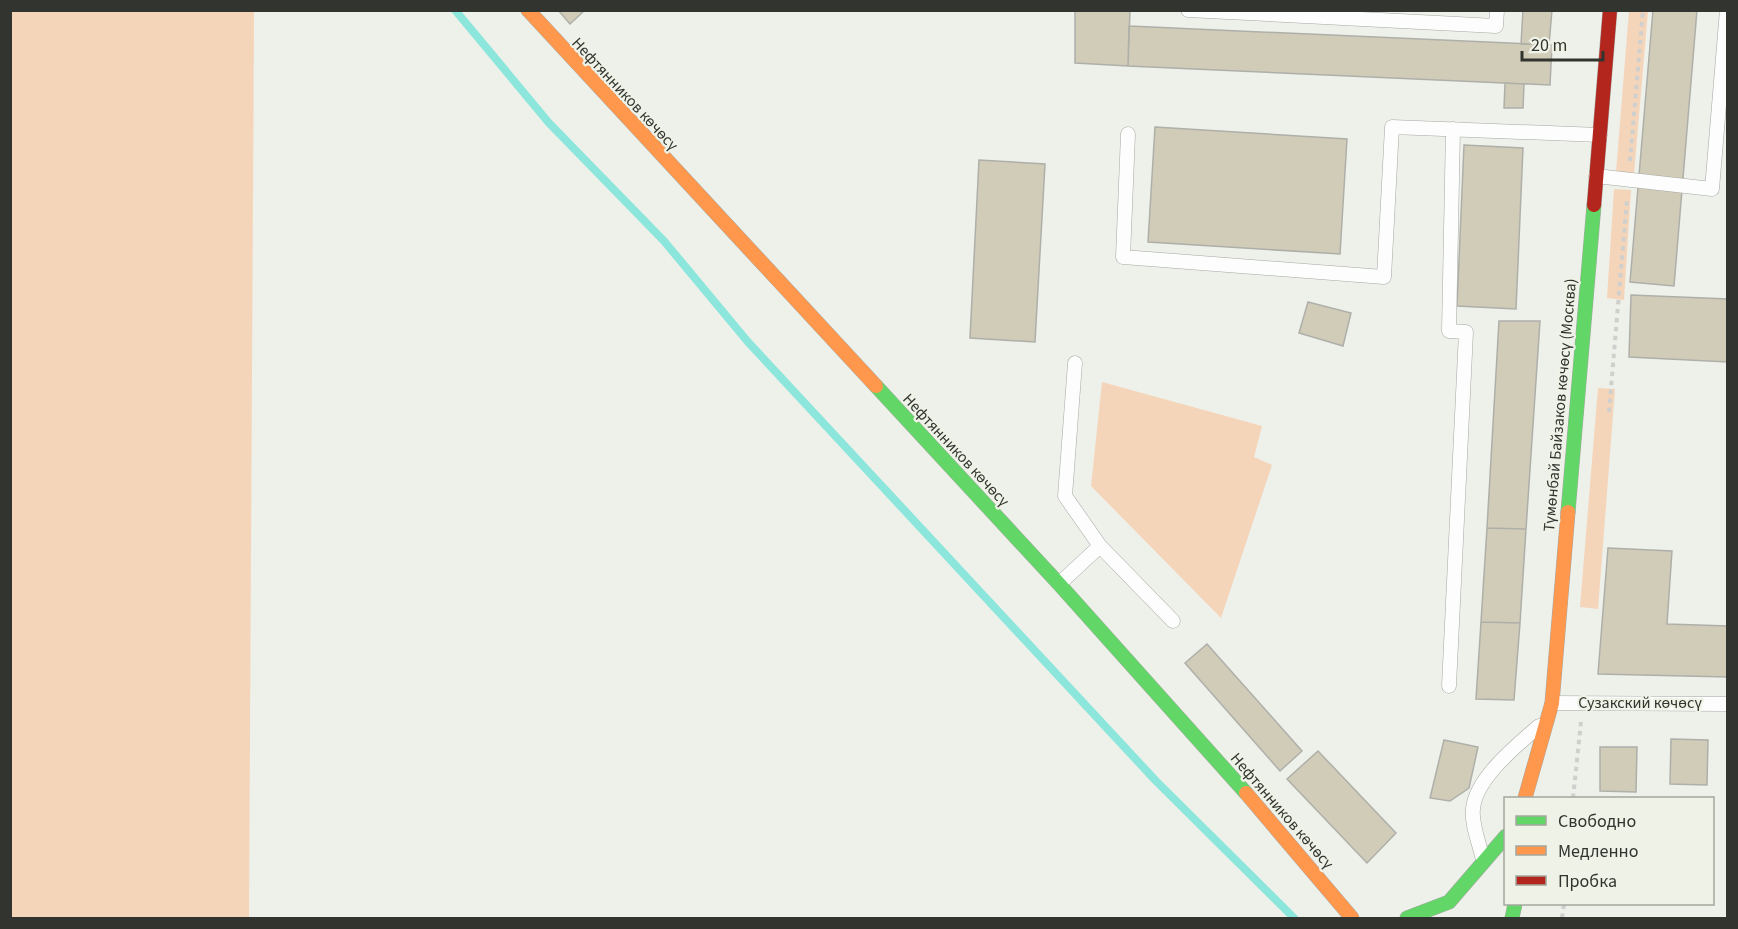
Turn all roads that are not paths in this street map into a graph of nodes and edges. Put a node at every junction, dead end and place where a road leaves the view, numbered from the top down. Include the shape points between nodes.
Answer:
1 (528, 10) edge
2 (1188, 10) edge
3 (1497, 10) edge
4 (1610, 10) edge
5 (1727, 10) edge
6 (1270, 13) edge
7 (1723, 106) edge
8 (1453, 129) junction
9 (1128, 134) dead end
10 (1600, 135) junction
11 (1596, 176) junction
12 (1074, 363) dead end
13 (1100, 546) junction
14 (1059, 584) junction
15 (1173, 621) dead end
16 (1449, 686) dead end
17 (1552, 703) junction
18 (1728, 704) edge
19 (1548, 719) junction
20 (1525, 797) edge
21 (1535, 797) edge
22 (1504, 838) edge
23 (1483, 862) junction
24 (1352, 918) edge
25 (1407, 918) edge

1 - 14 street, Нефтянников көчөсү
2 - 6 lane
3 - 6 lane via 1496,26
4 - 10 street, Түмөнбай Байзаков көчөсү (Москва)
5 - 7 lane
7 - 11 lane via 1712,189
8 - 9 lane via 1392,127 1384,277 1123,257
8 - 10 lane
8 - 16 lane via 1449,332 1466,332
10 - 11 street, Түмөнбай Байзаков көчөсү (Москва)
11 - 17 street, Түмөнбай Байзаков көчөсү (Москва)
12 - 13 lane via 1065,496
13 - 14 lane
13 - 15 lane
14 - 24 street, Нефтянников көчөсү
17 - 18 lane, Сузакский көчөсү
17 - 19 street, Түмөнбай Байзаков көчөсү (Москва)
19 - 20 street
19 - 21 street
19 - 23 lane via 1521,741 1478,788 1472,810
22 - 23 street
23 - 25 street via 1449,902

